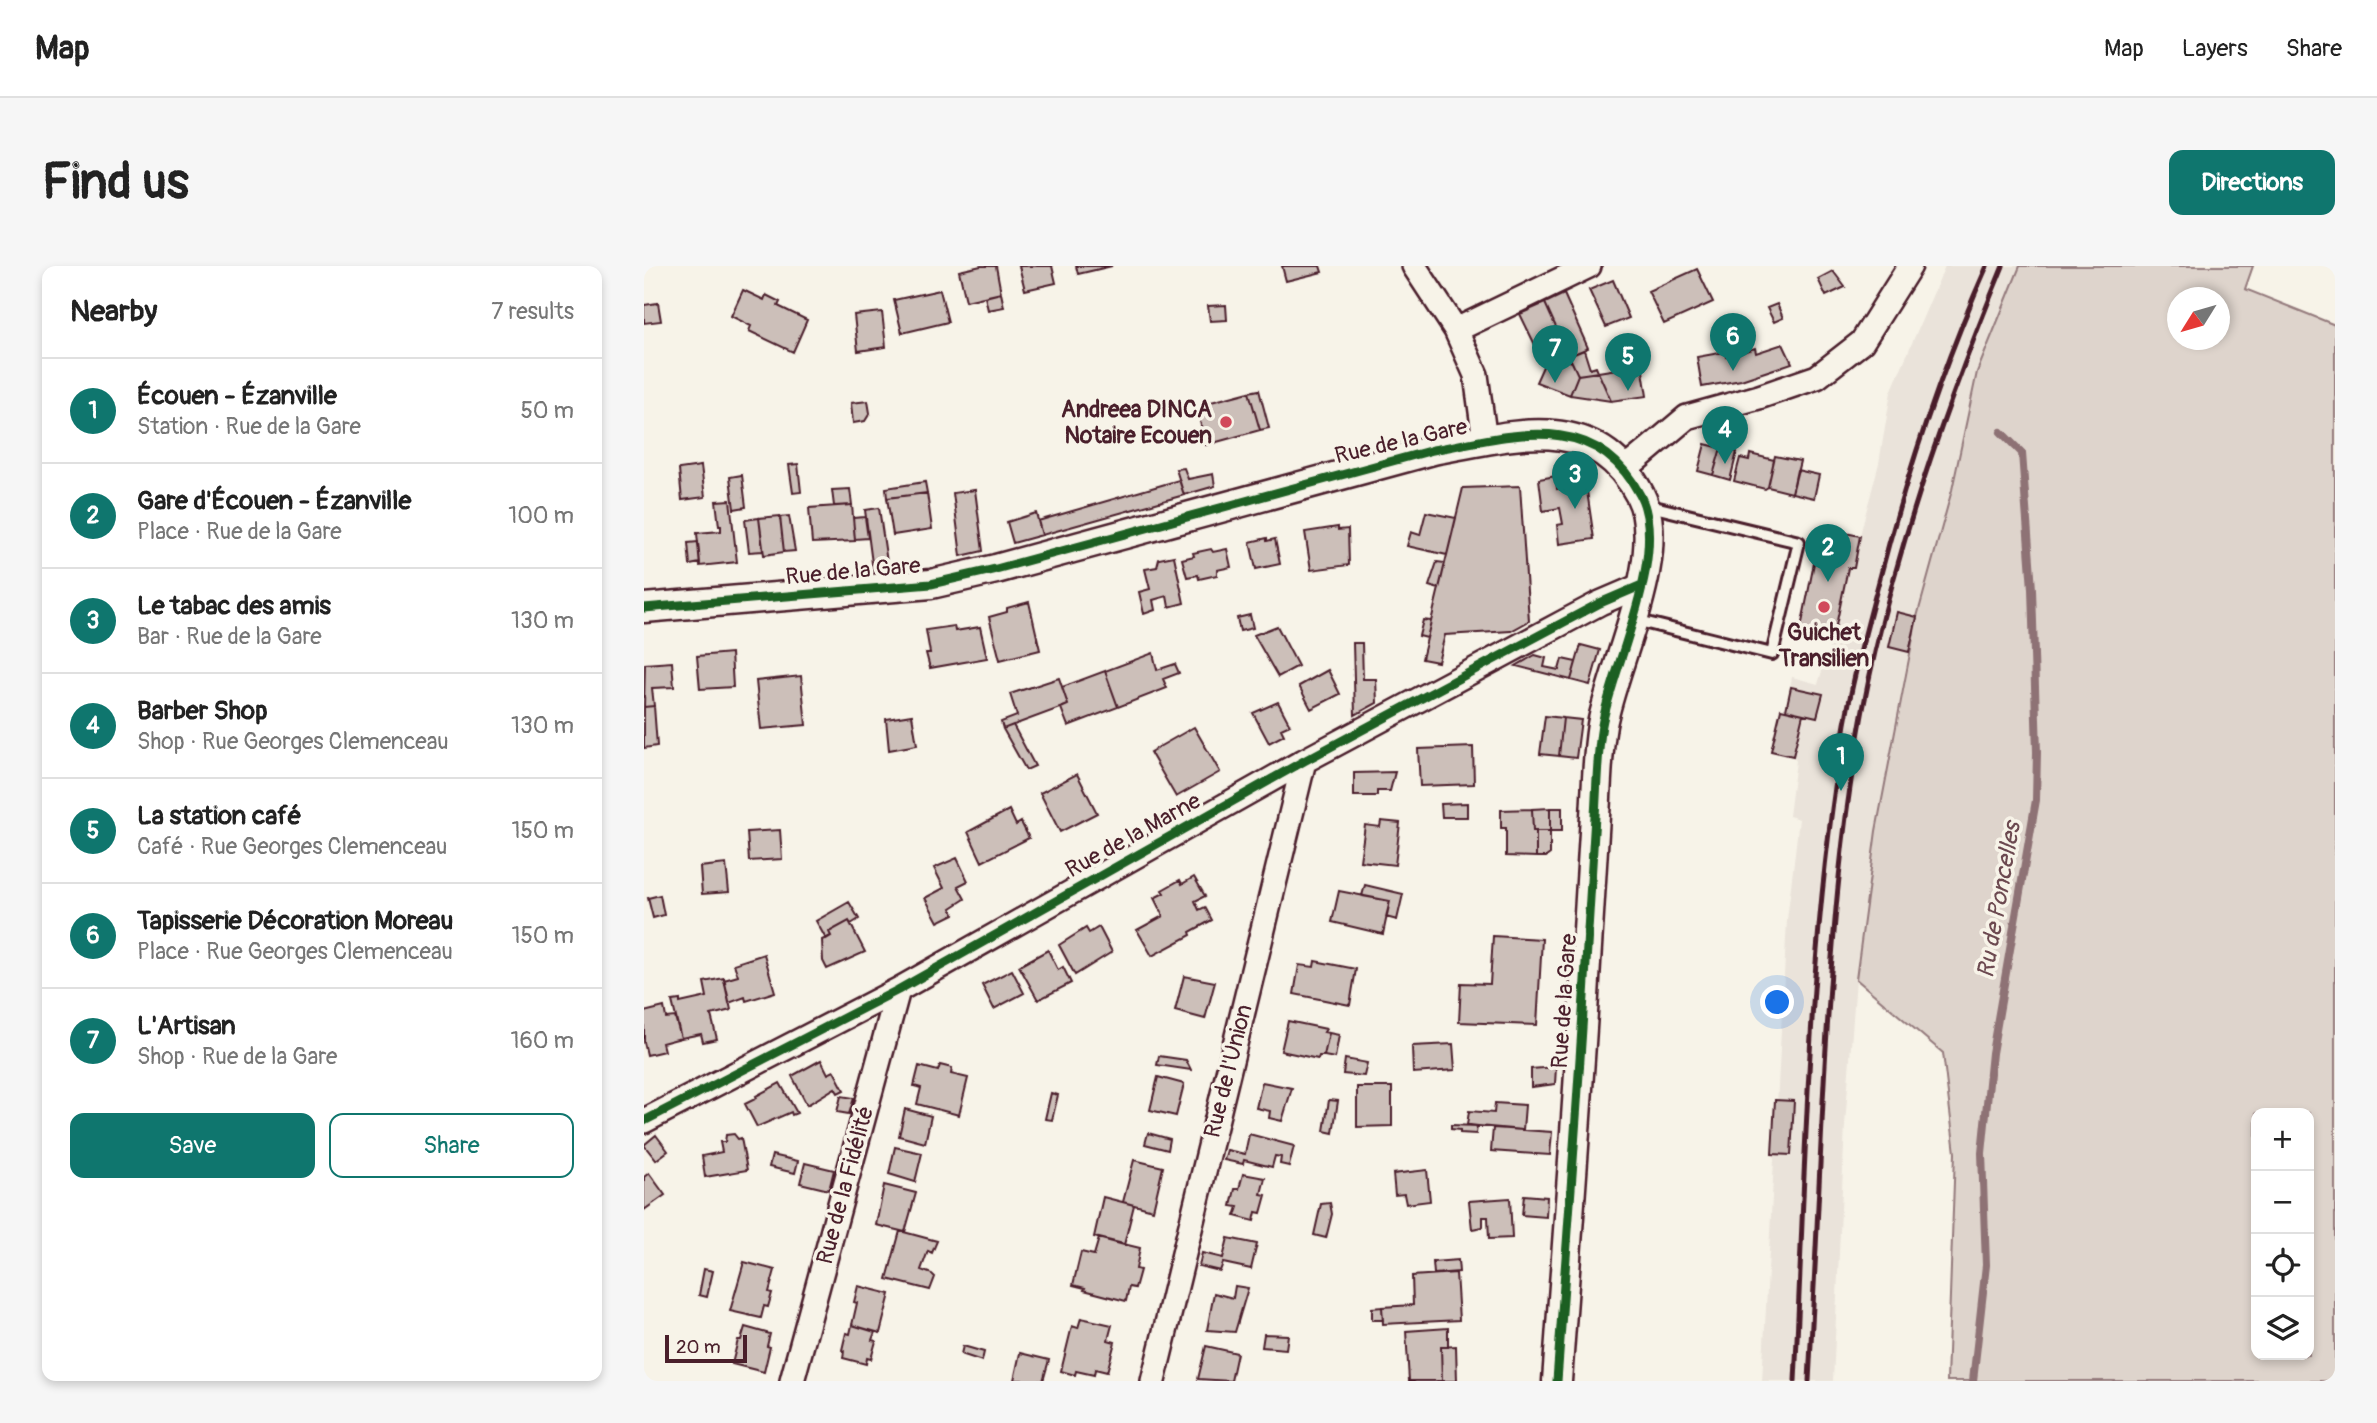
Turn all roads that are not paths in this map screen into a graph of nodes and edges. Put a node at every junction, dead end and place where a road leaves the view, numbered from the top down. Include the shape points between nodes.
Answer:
1 (1414, 266) edge
2 (1589, 266) edge
3 (1910, 266) edge
4 (1456, 330) junction
5 (1485, 441) junction
6 (1623, 471) junction
7 (1644, 504) junction
8 (1642, 585) junction
9 (644, 608) edge
10 (1632, 619) junction
11 (1304, 761) junction
12 (898, 990) junction
13 (644, 1121) edge
14 (792, 1381) edge
15 (1153, 1381) edge
16 (1557, 1381) edge

1 - 4 street
2 - 4 street
3 - 6 street via 1862,342 1816,377 1687,417
4 - 5 street via 1476,375
5 - 6 street, Rue de la Gare via 1560,434 1594,446
5 - 9 street, Rue de la Gare via 1433,450 932,584
6 - 7 street, Rue de la Gare
7 - 8 street, Rue de la Gare via 1649,544
7 - 10 lane via 1799,542 1772,654
8 - 10 street, Rue de la Gare
8 - 11 street, Rue de la Marne
10 - 16 street, Rue de la Gare via 1599,751
11 - 12 street, Rue de la Marne
11 - 15 street, Rue de l'Union
12 - 13 street, Rue de la Marne
12 - 14 street, Rue de la Fidélité

